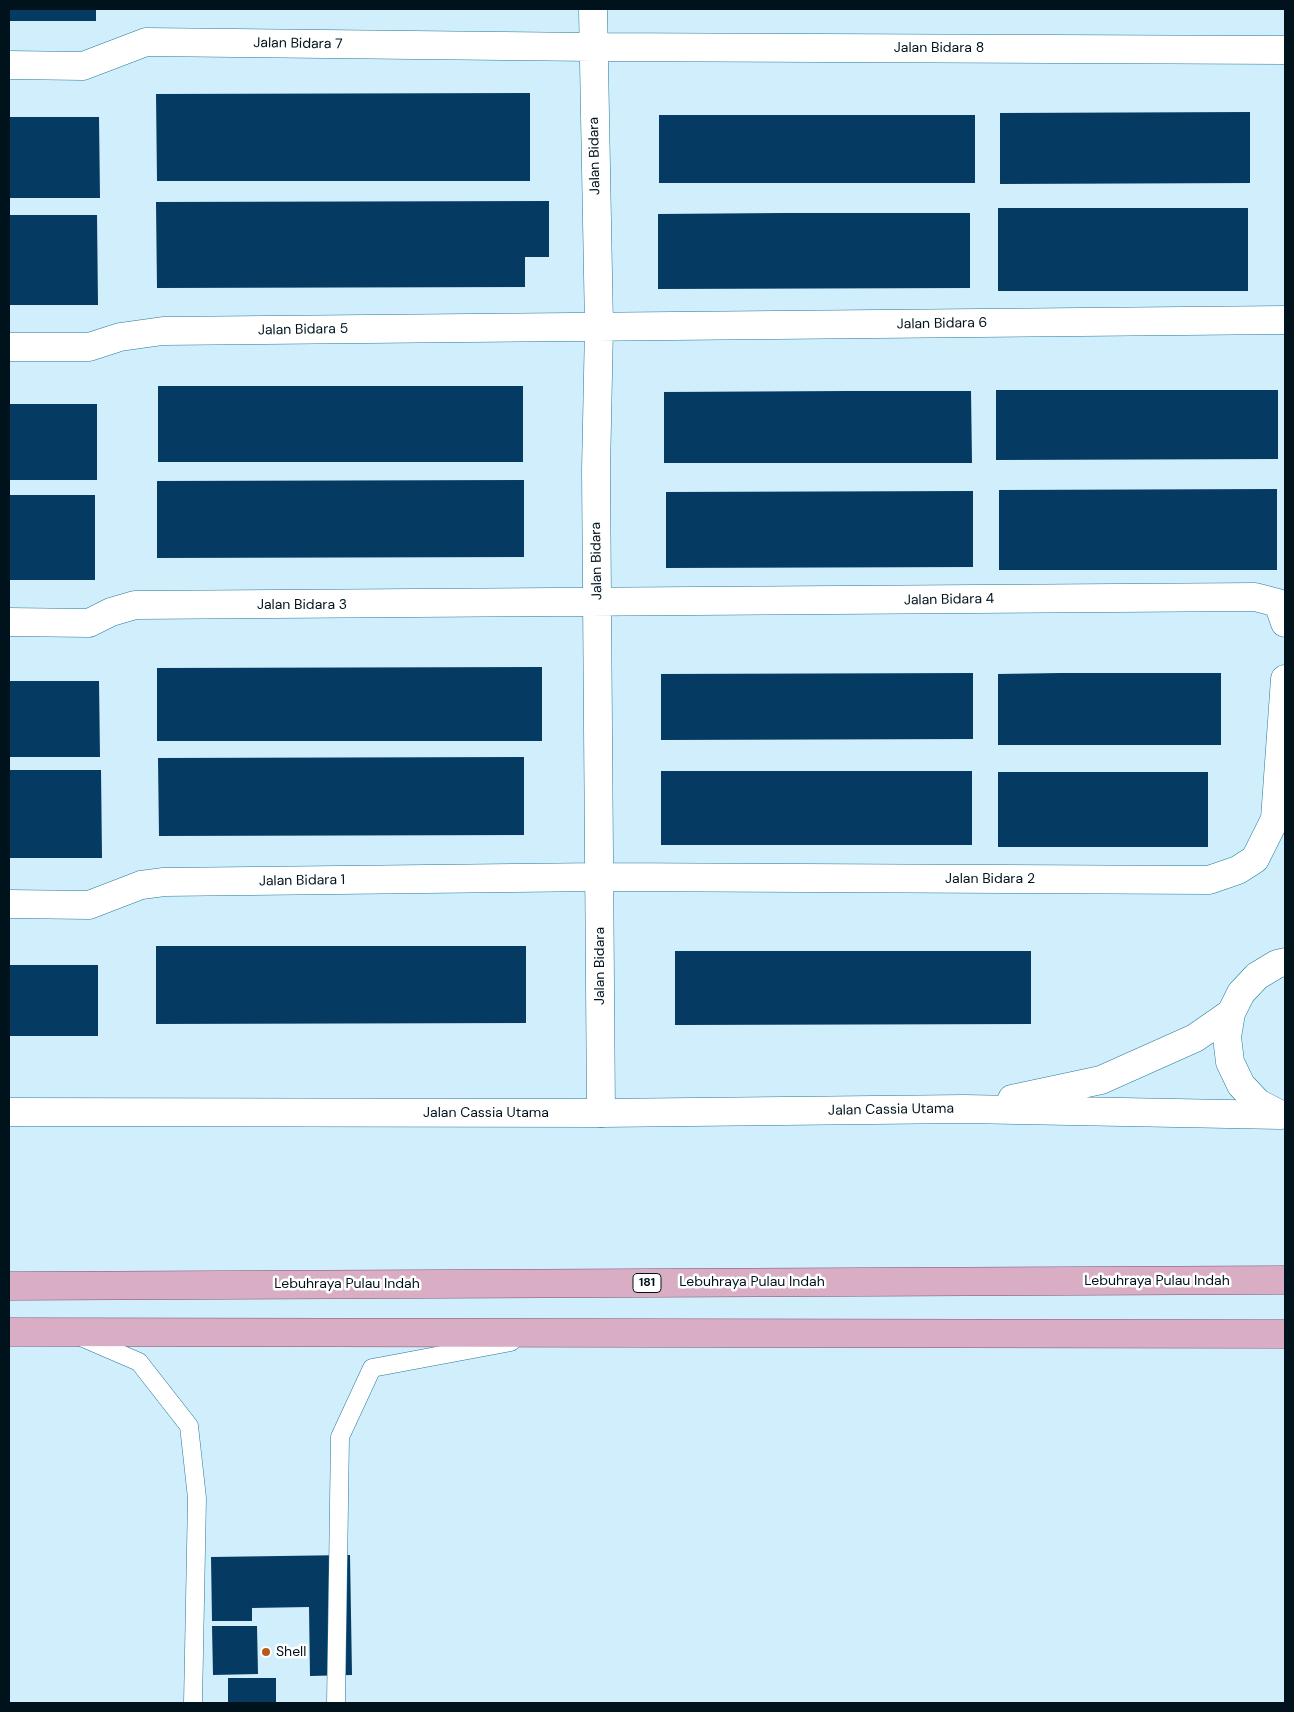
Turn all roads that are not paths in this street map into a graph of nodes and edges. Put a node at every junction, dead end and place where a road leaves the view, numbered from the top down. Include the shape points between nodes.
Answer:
1 (593, 9) edge
2 (592, 47) junction
3 (1285, 50) edge
4 (9, 65) edge
5 (1285, 320) edge
6 (599, 326) junction
7 (9, 347) edge
8 (598, 604) junction
9 (9, 622) edge
10 (1285, 623) edge
11 (1285, 679) edge
12 (600, 878) junction
13 (9, 904) edge
14 (1285, 962) edge
15 (1231, 1013) junction
16 (964, 1109) junction
17 (9, 1112) edge
18 (601, 1113) junction
19 (1283, 1115) edge
20 (1285, 1280) edge
21 (9, 1286) edge
22 (9, 1332) edge
23 (68, 1332) junction
24 (563, 1333) junction
25 (1285, 1334) edge
26 (193, 1703) edge
27 (336, 1703) edge

1 - 2 street, Jalan Bidara
2 - 3 street, Jalan Bidara 8
2 - 4 street, Jalan Bidara 7 via 146,42 83,66
2 - 6 street, Jalan Bidara
5 - 6 street, Jalan Bidara 6
6 - 7 street, Jalan Bidara 5 via 162,332 120,337 88,347
6 - 8 street, Jalan Bidara
8 - 9 street, Jalan Bidara 3 via 135,606 111,612 89,623
8 - 10 street, Jalan Bidara 4 via 1255,597 1278,602
8 - 12 street, Jalan Bidara
11 - 12 street, Jalan Bidara 2 via 1275,819 1255,859 1238,870 1209,880
12 - 13 street, Jalan Bidara 1 via 164,882 141,885 89,905
12 - 18 street, Jalan Bidara
14 - 15 street via 1257,976 1242,992
15 - 16 street, Jalan Cassia Utama via 1195,1038 1101,1080
15 - 19 street via 1227,1037 1230,1062 1241,1085 1258,1103
16 - 18 street, Jalan Cassia Utama
16 - 19 street, Jalan Cassia Utama
17 - 18 street, Jalan Cassia Utama
20 - 21 main road, Lebuhraya Pulau Indah / 181
22 - 23 main road
23 - 24 main road
23 - 26 lane via 139,1362 189,1426 197,1498
24 - 25 main road
24 - 27 lane via 372,1368 340,1437

